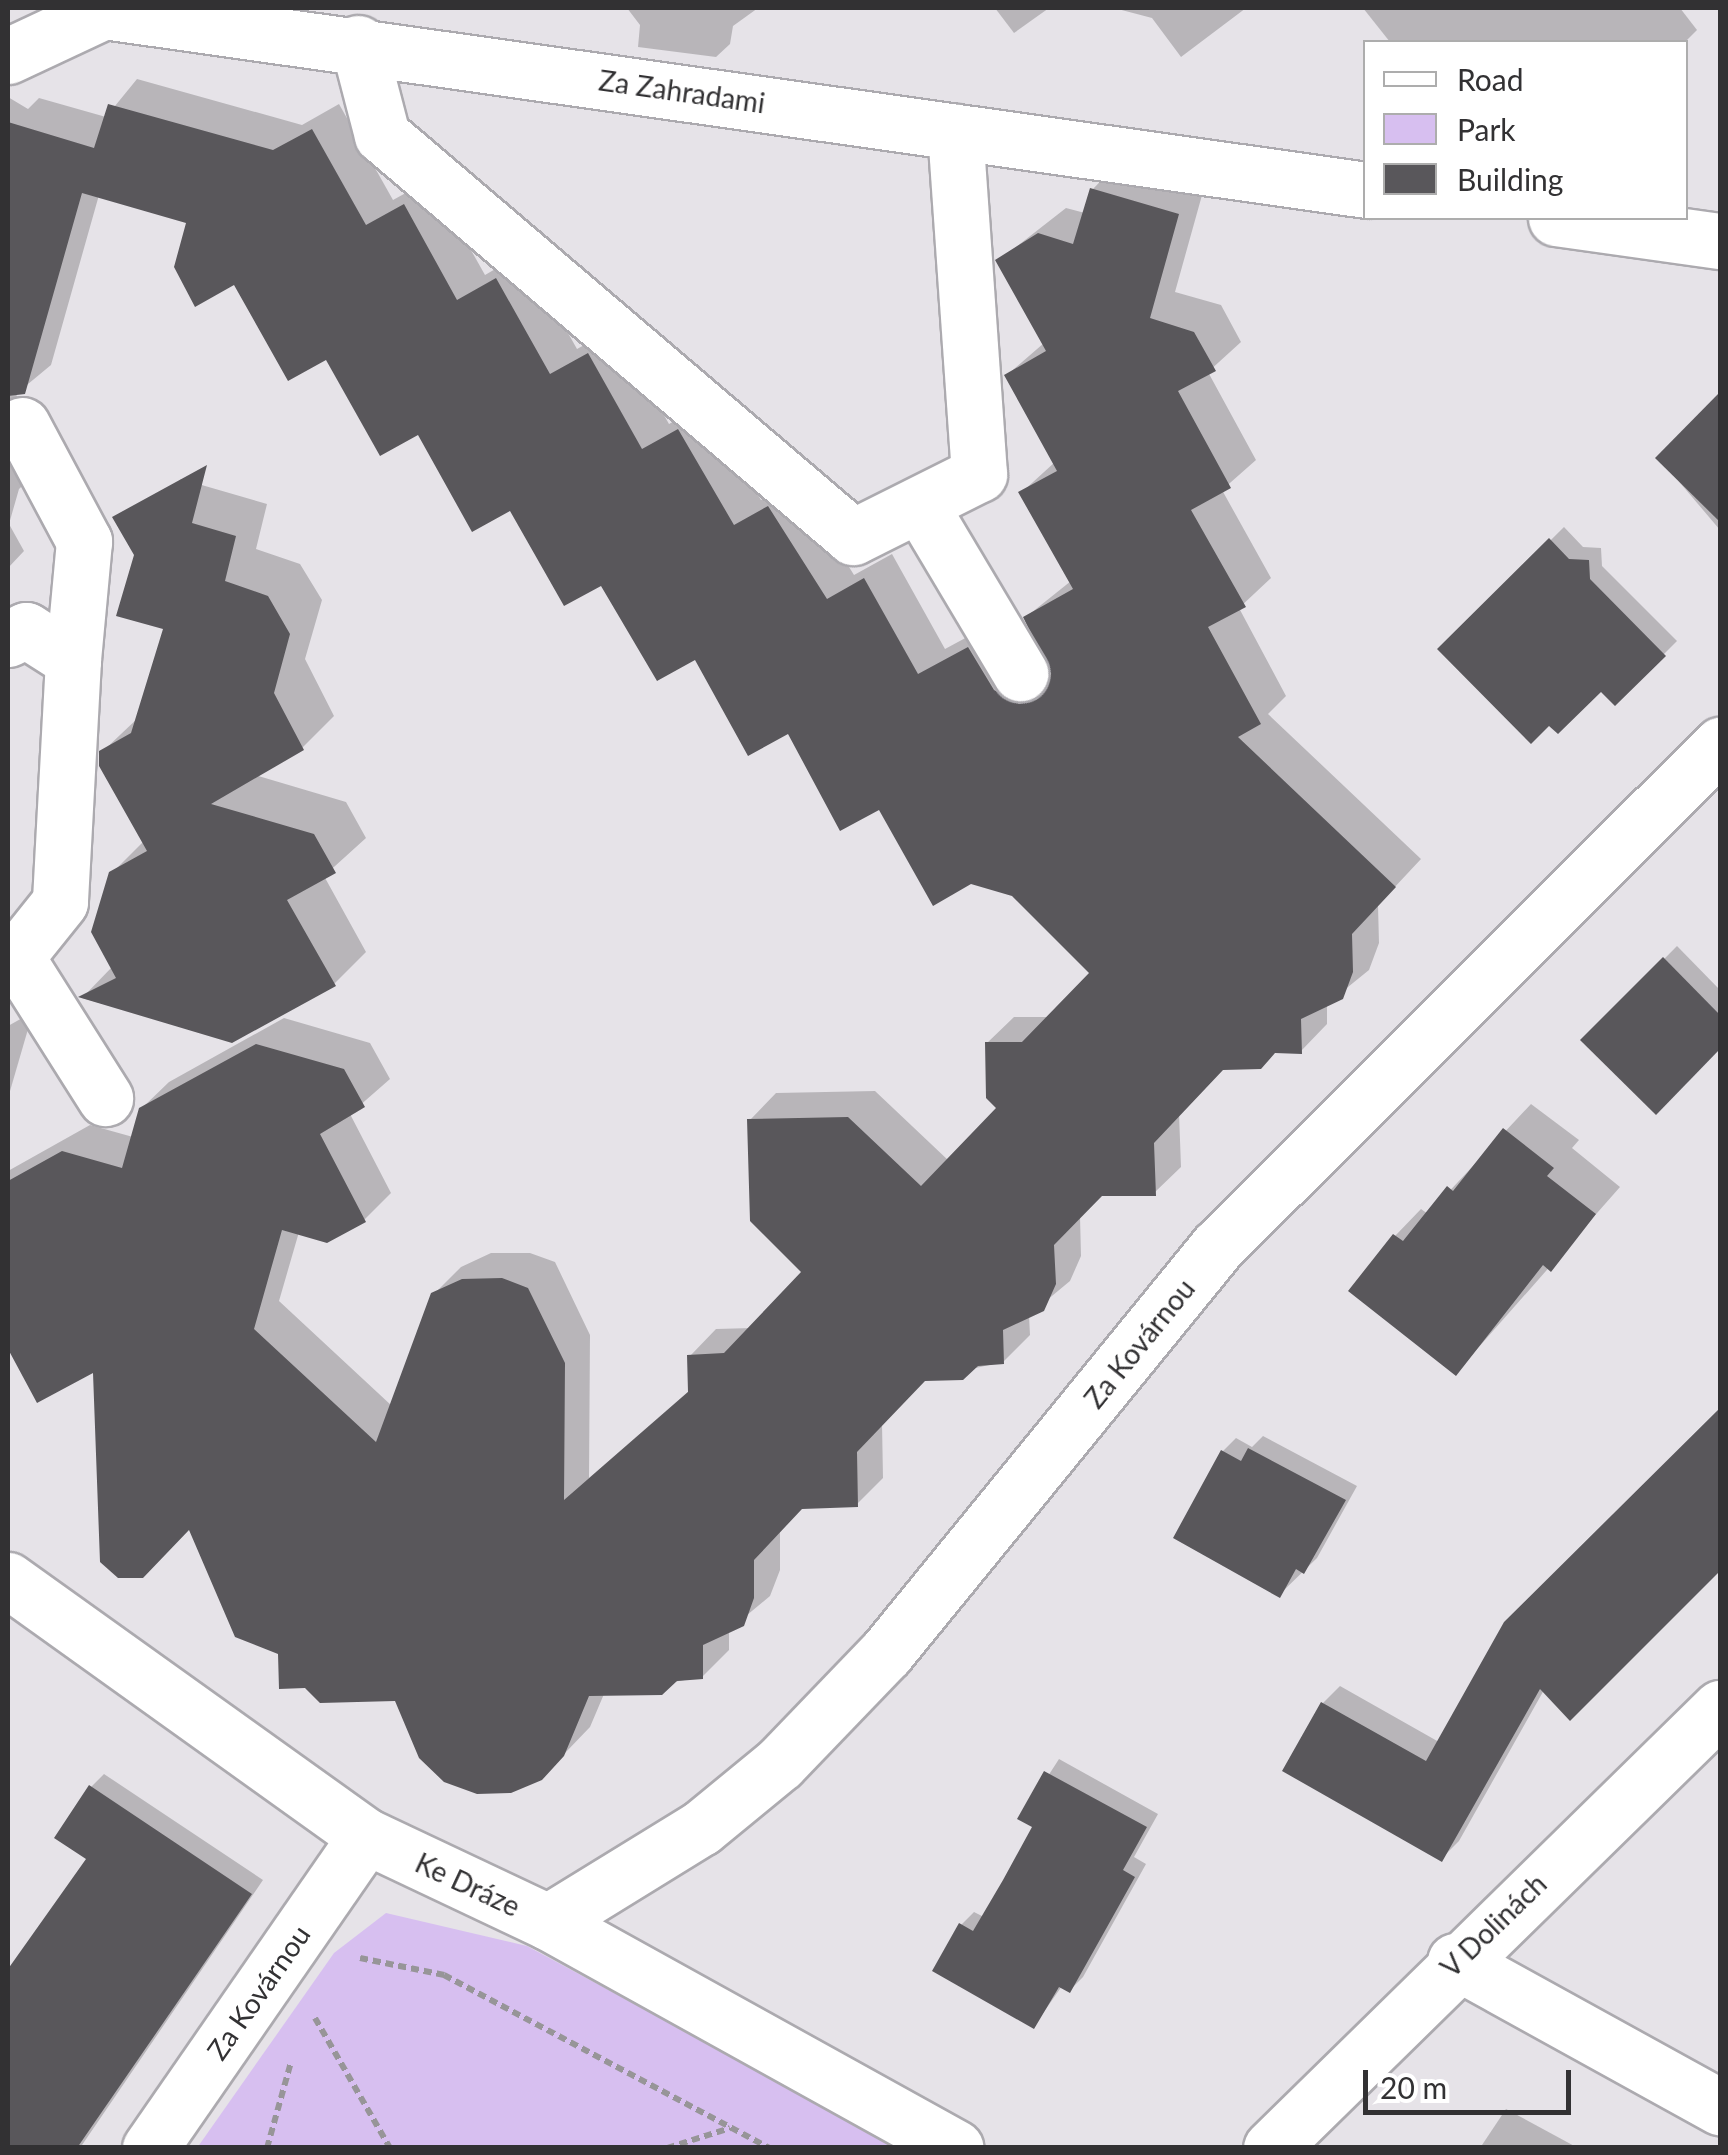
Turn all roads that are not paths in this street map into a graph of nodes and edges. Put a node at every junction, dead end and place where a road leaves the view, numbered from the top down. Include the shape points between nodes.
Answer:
1 (358, 43) junction
2 (8, 56) edge
3 (955, 132) junction
4 (1363, 190) edge
5 (1570, 220) edge
6 (1720, 241) edge
7 (22, 425) dead end
8 (920, 504) junction
9 (8, 639) edge
10 (73, 660) junction
11 (1020, 673) dead end
12 (1720, 745) edge
13 (12, 958) edge
14 (105, 1098) dead end
15 (8, 1580) edge
16 (1720, 1708) edge
17 (366, 1836) junction
18 (548, 1922) junction
19 (1455, 1960) junction
20 (1720, 2107) edge
21 (150, 2148) edge
22 (955, 2148) edge
23 (1271, 2148) edge

1 - 2 street, Za Zahradami via 104,11
1 - 3 street, Za Zahradami
1 - 8 street via 382,135 854,538
3 - 4 street, Za Zahradami
3 - 8 street via 979,474
5 - 6 street
7 - 10 street via 84,541
8 - 11 street
9 - 10 street via 26,630
10 - 13 street via 60,902
12 - 18 street, Za Kovárnou via 1217,1247 886,1653 780,1763 701,1828
13 - 14 street
15 - 17 street, Ke Dráze
16 - 19 street, V Dolinách
17 - 18 street, Ke Dráze
17 - 21 street, Za Kovárnou
18 - 22 street, Ke Dráze
19 - 20 street
19 - 23 street, V Dolinách

